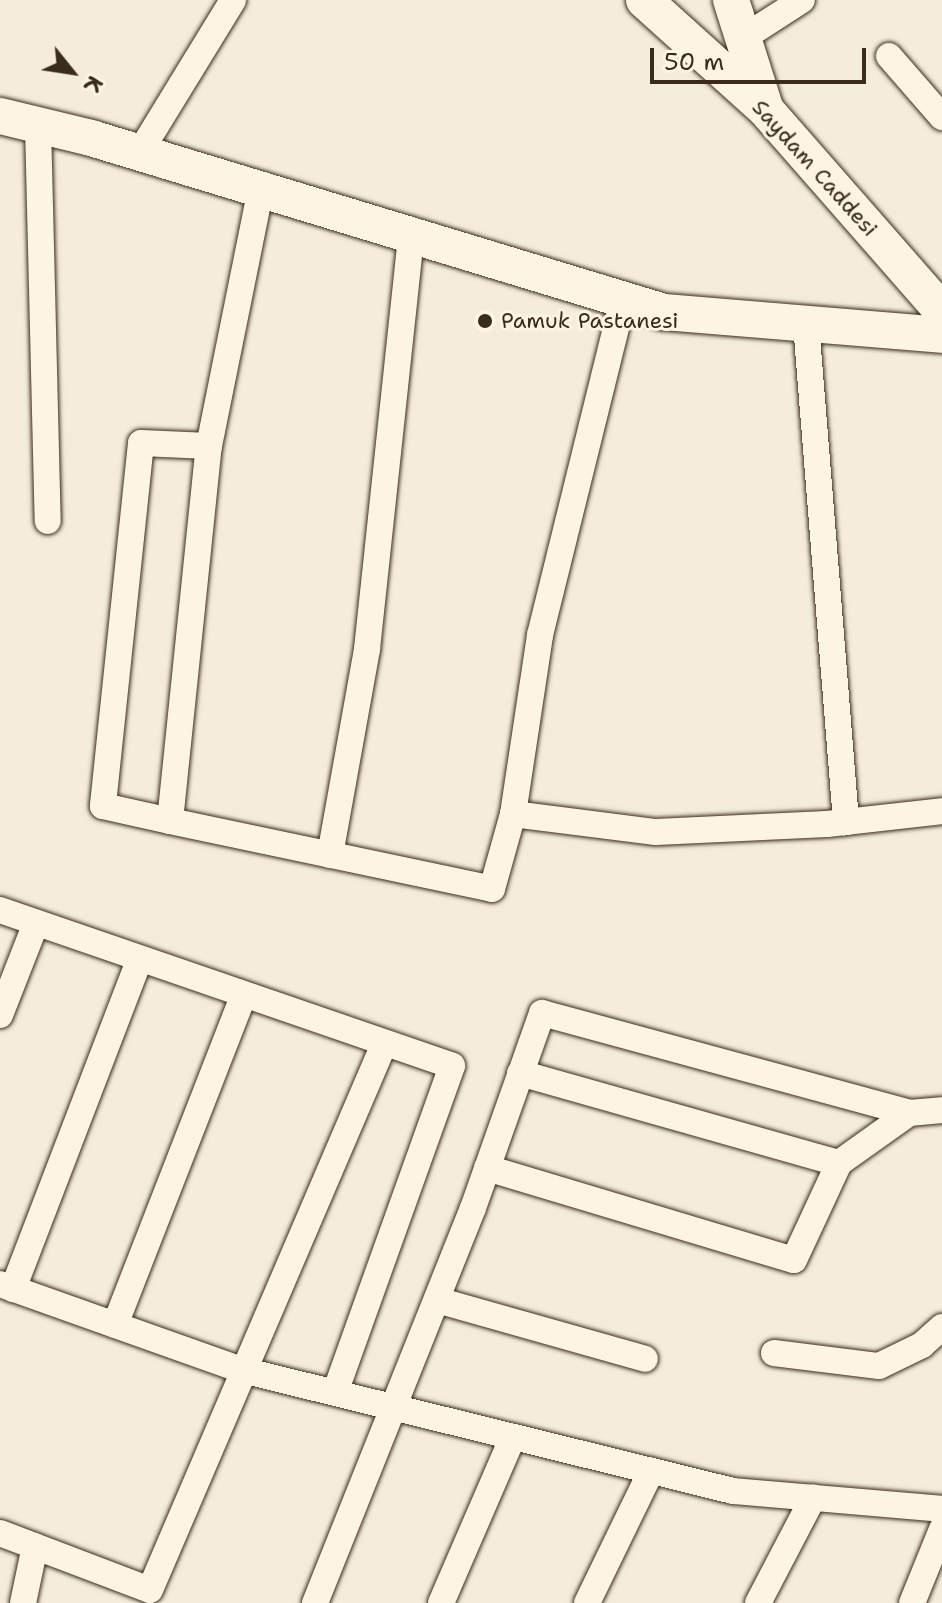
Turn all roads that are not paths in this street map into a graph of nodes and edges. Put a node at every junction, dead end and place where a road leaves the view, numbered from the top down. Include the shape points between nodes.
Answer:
1 (233, 0) edge
2 (644, 0) edge
3 (731, 0) edge
4 (802, 0) edge
5 (743, 38) junction
6 (889, 56) dead end
7 (765, 109) junction
8 (0, 116) edge
9 (942, 117) edge
10 (38, 125) junction
11 (140, 152) junction
12 (261, 189) junction
13 (411, 235) junction
14 (623, 299) junction
15 (941, 313) edge
16 (806, 324) junction
17 (209, 446) junction
18 (48, 521) dead end
19 (942, 811) edge
20 (513, 814) junction
21 (170, 821) junction
22 (846, 822) junction
23 (330, 855) junction
24 (0, 910) edge
25 (36, 923) junction
26 (139, 960) junction
27 (243, 997) junction
28 (0, 1015) edge
29 (384, 1044) junction
30 (520, 1073) junction
31 (942, 1110) edge
32 (909, 1113) junction
33 (839, 1163) junction
34 (487, 1168) junction
35 (7, 1287) edge
36 (437, 1300) junction
37 (115, 1325) junction
38 (942, 1327) edge
39 (774, 1353) dead end
40 (645, 1359) dead end
41 (242, 1370) junction
42 (335, 1393) junction
43 (395, 1407) junction
44 (513, 1437) junction
45 (651, 1471) junction
46 (813, 1498) junction
47 (942, 1509) edge
48 (942, 1529) edge
49 (0, 1533) edge
50 (35, 1546) junction
51 (152, 1596) edge
52 (23, 1603) edge
53 (315, 1603) edge
54 (441, 1603) edge
55 (587, 1603) edge
56 (758, 1603) edge
57 (912, 1603) edge

1 - 11 street
2 - 7 street, Saydam Caddesi
3 - 5 street
4 - 5 street
5 - 7 street
6 - 9 street
7 - 15 street, Saydam Caddesi
8 - 10 street
10 - 11 street
10 - 18 street
11 - 12 street
12 - 13 street
12 - 17 street
13 - 14 street
13 - 23 street via 367,649
14 - 16 street via 664,312
14 - 20 street via 540,635
15 - 16 street
16 - 22 street
17 - 21 street
17 - 21 street via 141,443 103,806
19 - 22 street
20 - 22 street via 656,832
20 - 23 street via 492,889
21 - 23 street
24 - 25 street
25 - 26 street
25 - 28 street
26 - 27 street
26 - 35 street
27 - 29 street
27 - 37 street
29 - 41 street
29 - 42 street via 452,1066
30 - 32 street via 542,1013
30 - 33 street
30 - 34 street
31 - 32 street
32 - 33 street
33 - 34 street via 794,1260
34 - 36 street
35 - 37 street
36 - 40 street
36 - 43 street
37 - 41 street
38 - 39 street via 922,1345 879,1366
41 - 42 street
41 - 51 street
42 - 43 street
43 - 44 street
43 - 53 street
44 - 45 street
44 - 54 street
45 - 46 street via 733,1491
45 - 55 street
46 - 47 street
46 - 56 street
48 - 57 street
49 - 50 street
50 - 51 street
50 - 52 street

